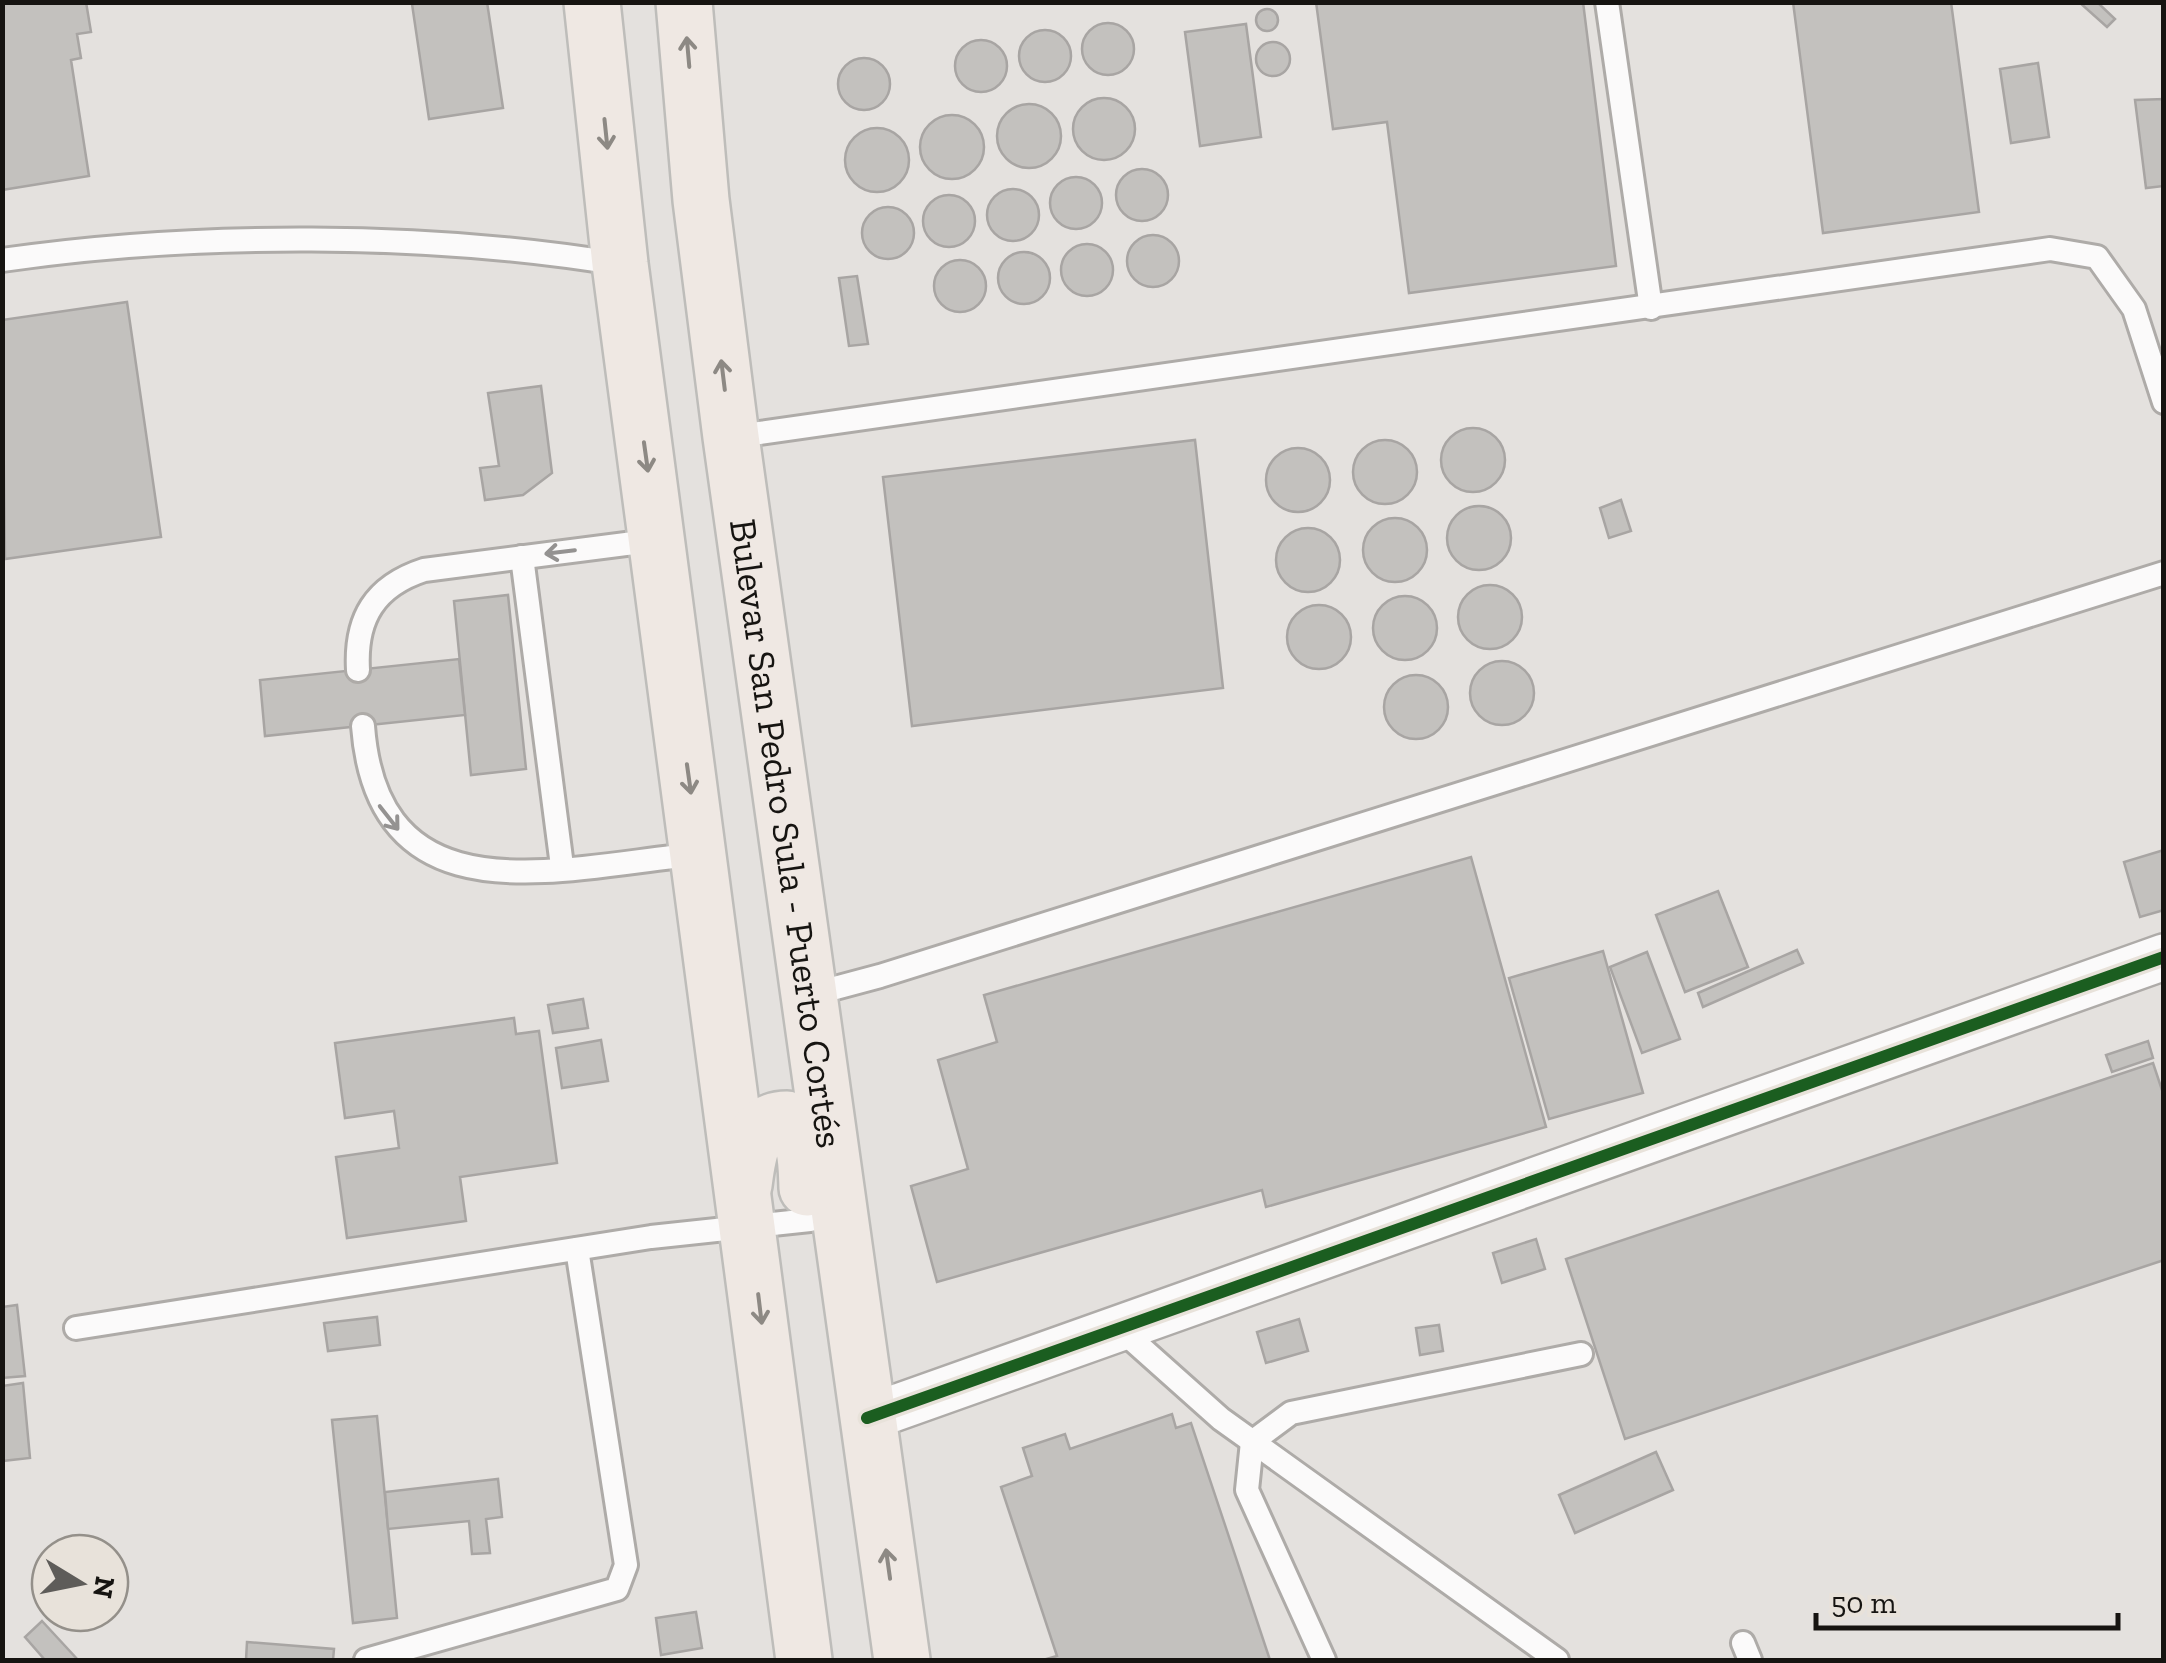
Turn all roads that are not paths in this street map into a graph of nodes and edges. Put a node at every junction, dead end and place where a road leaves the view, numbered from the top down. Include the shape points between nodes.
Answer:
1 (592, 2) edge
2 (684, 2) edge
3 (1608, 2) edge
4 (2, 260) edge
5 (620, 264) junction
6 (1650, 308) junction
7 (2164, 402) edge
8 (731, 437) junction
9 (657, 540) junction
10 (522, 556) junction
11 (2164, 573) edge
12 (358, 670) dead end
13 (363, 726) dead end
14 (699, 854) junction
15 (562, 866) junction
16 (2164, 957) edge
17 (811, 1011) junction
18 (746, 1206) junction
19 (810, 1220) junction
20 (578, 1249) junction
21 (76, 1328) dead end
22 (1119, 1328) junction
23 (1582, 1354) dead end
24 (868, 1418) junction
25 (1252, 1442) junction
26 (366, 1660) edge
27 (804, 1660) edge
28 (902, 1660) edge
29 (1324, 1660) edge
30 (1557, 1660) edge

1 -> 5 highway
8 -> 2 highway, Bulevar San Pedro Sula - Puerto Cortés
3 - 6 lane
4 - 5 lane via 218,242 523,248
5 -> 9 highway
6 - 7 lane via 2050,249 2097,257 2134,308
6 - 8 lane
8 - 17 highway, Bulevar San Pedro Sula - Puerto Cortés
9 -> 10 lane
9 -> 14 highway
10 - 12 lane via 398,578 377,594 363,618
10 - 15 lane
11 - 17 lane via 899,970
13 -> 15 lane via 379,804 404,838 448,863 497,872
14 - 15 lane
14 - 17 highway via 724,868 735,895 756,1069 765,1085 789,1093 802,1085
14 - 18 highway
16 - 22 street
17 - 24 highway, Bulevar San Pedro Sula - Puerto Cortés
18 - 19 lane
18 - 19 highway via 752,1142 772,1119 787,1119 804,1149
18 - 20 lane
18 -> 27 highway
19 - 24 highway via 831,1378 848,1406
20 - 21 lane
20 - 26 lane via 626,1565 617,1589
22 - 24 street
22 - 25 lane
23 - 25 lane via 1291,1413
28 -> 24 highway, Bulevar San Pedro Sula - Puerto Cortés
25 - 29 lane via 1247,1490
25 - 30 lane

